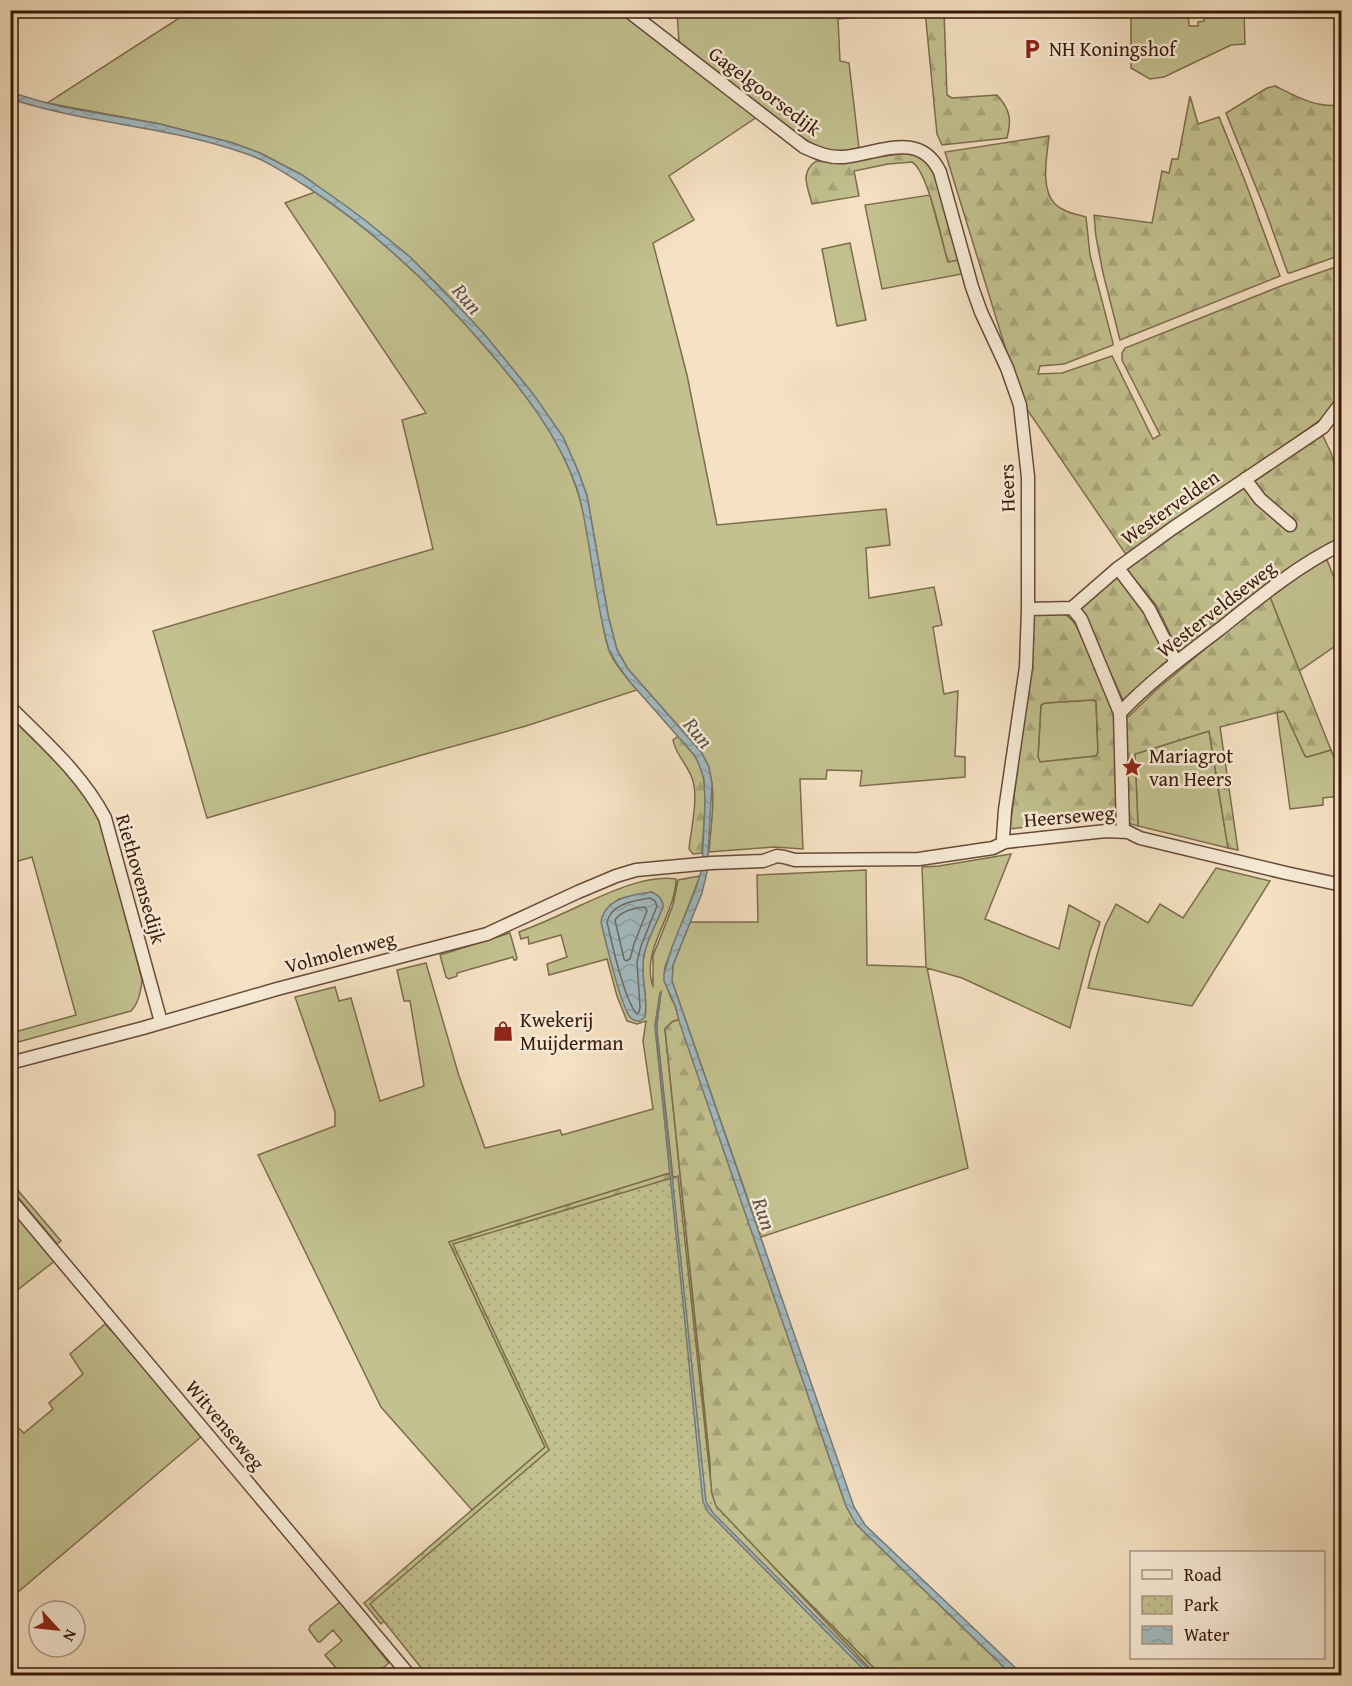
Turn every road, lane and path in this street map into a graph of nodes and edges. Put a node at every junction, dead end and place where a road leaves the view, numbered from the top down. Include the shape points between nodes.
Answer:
1 (627, 10) edge
2 (932, 153) joint
3 (1341, 402) edge
4 (1245, 479) junction
5 (1290, 525) dead end
6 (1341, 544) edge
7 (1118, 568) junction
8 (1072, 608) junction
9 (1028, 609) junction
10 (1176, 663) junction
11 (10, 707) edge
12 (1120, 713) junction
13 (1123, 831) junction
14 (1005, 842) junction
15 (674, 866) joint
16 (1341, 885) edge
17 (161, 1022) junction
18 (10, 1063) edge
19 (10, 1199) edge
20 (410, 1676) edge

1 - 2 street, Gagelgoorsedijk via 804,147 831,157 908,146
2 - 9 street, Heers via 972,287 1020,405 1028,477
3 - 4 street, Westervelden via 1323,427
4 - 5 street, Westervelden via 1260,499
4 - 7 street, Westervelden
6 - 10 street, Westerveldseweg via 1263,594
7 - 8 street, Westervelden
7 - 10 street, Westervelden via 1149,609
8 - 9 street
8 - 12 street via 1081,619
9 - 14 street, Heers via 1026,668 1005,810
10 - 12 street, Westerveldseweg
11 - 17 street, Riethovensedijk via 76,774 105,818
12 - 13 street
13 - 14 street, Heerseweg
13 - 16 street, Heerseweg
14 - 15 street, Heerseweg via 993,849 919,860 795,860 786,865 763,861
15 - 17 street, Volmolenweg via 616,876 487,934
17 - 18 street, Volmolenweg
19 - 20 street, Witvenseweg

